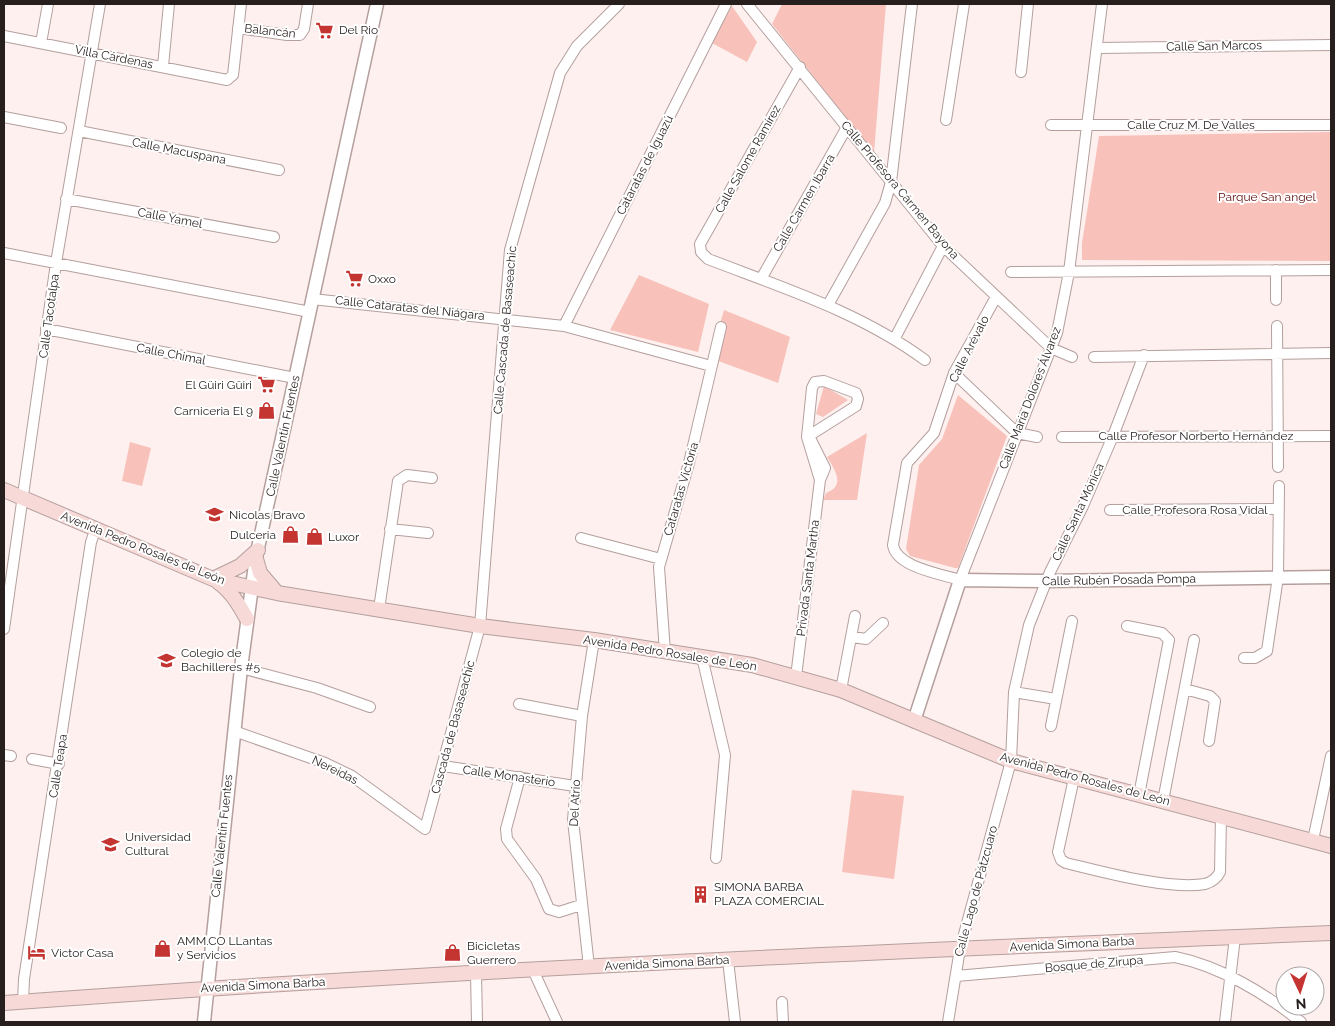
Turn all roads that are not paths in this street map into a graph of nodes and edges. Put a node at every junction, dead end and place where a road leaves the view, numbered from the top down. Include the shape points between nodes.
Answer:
1 (48, 4) edge
2 (100, 4) edge
3 (169, 4) edge
4 (242, 4) edge
5 (308, 4) edge
6 (377, 4) edge
7 (620, 4) edge
8 (726, 4) edge
9 (747, 4) edge
10 (912, 4) edge
11 (964, 4) edge
12 (1028, 4) edge
13 (1102, 4) edge
14 (238, 28) junction
15 (4, 36) edge
16 (42, 42) junction
17 (1331, 45) edge
18 (1098, 48) junction
19 (92, 52) junction
20 (163, 66) junction
21 (800, 67) junction
22 (1021, 72) dead end
23 (4, 118) edge
24 (946, 120) dead end
25 (1051, 124) dead end
26 (1087, 125) junction
27 (1331, 125) edge
28 (848, 127) junction
29 (61, 128) dead end
30 (79, 132) junction
31 (278, 170) dead end
32 (891, 182) junction
33 (66, 199) junction
34 (274, 238) dead end
35 (943, 246) junction
36 (4, 253) edge
37 (56, 263) junction
38 (1276, 270) junction
39 (1331, 270) edge
40 (1011, 272) dead end
41 (1069, 272) junction
42 (761, 280) junction
43 (996, 297) junction
44 (312, 299) junction
45 (1276, 300) dead end
46 (828, 305) junction
47 (310, 312) junction
48 (506, 318) junction
49 (564, 326) junction
50 (1276, 326) dead end
51 (721, 327) dead end
52 (46, 330) junction
53 (895, 338) junction
54 (1051, 348) junction
55 (1331, 353) edge
56 (1277, 354) junction
57 (1144, 355) junction
58 (1072, 357) dead end
59 (1094, 357) dead end
60 (925, 360) dead end
61 (711, 366) junction
62 (954, 373) junction
63 (295, 378) junction
64 (1017, 433) junction
65 (1113, 436) junction
66 (1278, 436) junction
67 (1331, 436) edge
68 (808, 437) junction
69 (1037, 437) dead end
70 (1062, 437) dead end
71 (1278, 467) dead end
72 (432, 478) dead end
73 (1279, 486) dead end
74 (4, 490) edge
75 (23, 499) junction
76 (1279, 509) junction
77 (1110, 510) dead end
78 (390, 529) junction
79 (95, 531) junction
80 (428, 533) dead end
81 (581, 538) dead end
82 (257, 554) junction
83 (661, 559) junction
84 (908, 564) joint
85 (1278, 577) junction
86 (1331, 577) edge
87 (213, 579) junction
88 (960, 580) junction
89 (1046, 581) junction
90 (252, 588) junction
91 (277, 593) junction
92 (378, 609) junction
93 (855, 616) dead end
94 (247, 619) junction
95 (1072, 620) dead end
96 (883, 623) dead end
97 (480, 626) junction
98 (1126, 626) dead end
99 (4, 629) edge
100 (852, 637) junction
101 (594, 640) junction
102 (1194, 640) dead end
103 (665, 652) junction
104 (702, 657) junction
105 (1244, 658) dead end
106 (241, 668) junction
107 (796, 677) junction
108 (1185, 688) junction
109 (841, 690) junction
110 (1014, 692) junction
111 (1056, 699) junction
112 (519, 704) dead end
113 (370, 707) dead end
114 (582, 716) junction
115 (914, 721) junction
116 (1051, 726) dead end
117 (234, 731) junction
118 (1209, 741) dead end
119 (1331, 756) edge
120 (32, 759) dead end
121 (1011, 761) junction
122 (58, 764) junction
123 (442, 766) junction
124 (520, 777) junction
125 (1074, 778) junction
126 (575, 786) junction
127 (1139, 795) junction
128 (1163, 801) junction
129 (1221, 816) junction
130 (425, 829) joint
131 (1313, 840) junction
132 (1331, 846) edge
133 (716, 858) dead end
134 (581, 905) junction
135 (1331, 933) edge
136 (1235, 937) junction
137 (960, 949) junction
138 (728, 960) junction
139 (589, 967) junction
140 (533, 970) junction
141 (476, 973) junction
142 (956, 976) junction
143 (1229, 978) junction
144 (206, 988) junction
145 (23, 1002) junction
146 (782, 1002) dead end
147 (4, 1003) edge
148 (204, 1022) edge
149 (477, 1022) edge
150 (557, 1022) edge
151 (735, 1022) edge
152 (783, 1022) edge
153 (948, 1022) edge
154 (1226, 1022) edge
155 (1301, 1022) edge

1 - 16 street
2 - 19 street, Calle Tacotalpa
3 - 20 street
4 - 14 street
5 - 14 street, Balancán via 302,34 287,36
6 - 44 street, Calle Valentín Fuentes
7 - 48 street, Calle Cascada de Basaseachic via 577,46 560,73 510,250
8 - 49 street, Cataratas de Iguazú
9 - 21 street, Calle Profesora Cármen Bayona
10 - 32 street
11 - 24 street
12 - 22 street
13 - 18 street, Calle María Dolores Álvarez
14 - 20 street, Villa Cárdenas via 230,78
15 - 16 street, Villa Cárdenas
16 - 19 street, Villa Cárdenas
17 - 18 street, Calle San Marcos
18 - 26 street, Calle María Dolores Álvarez
19 - 20 street, Villa Cárdenas
19 - 30 street, Calle Tacotalpa
21 - 28 street, Calle Profesora Cármen Bayona
21 - 42 street, Calle Salome Ramírez via 700,244 701,252 708,259
23 - 29 street
25 - 26 street, Calle Cruz M. De Valles
26 - 27 street, Calle Cruz M. De Valles
26 - 41 street, Calle María Dolores Álvarez
28 - 32 street, Calle Profesora Cármen Bayona
28 - 42 street, Calle Carmen Ibarra
30 - 31 street, Calle Macuspana
30 - 33 street, Calle Tacotalpa
32 - 35 street, Calle Profesora Cármen Bayona
32 - 46 street via 885,203
33 - 34 street, Calle Yamel
33 - 37 street, Calle Tacotalpa
35 - 43 street, Calle Profesora Cármen Bayona
35 - 53 street
36 - 37 street
37 - 47 street
37 - 52 street, Calle Tacotalpa
38 - 39 street
38 - 41 street
38 - 45 street
40 - 41 street
41 - 54 street, Calle María Dolores Álvarez via 1062,314
42 - 46 street
43 - 54 street, Calle Profesora Cármen Bayona
43 - 62 street, Calle Arévalo
44 - 47 street, Calle Valentín Fuentes
44 - 48 street, Calle Cataratas del Niágara
46 - 53 street
47 - 63 street, Calle Valentín Fuentes
48 - 49 street, Calle Cataratas del Niágara
48 - 97 street, Calle Cascada de Basaseachic
49 - 61 street, Calle Cataratas del Niágara
50 - 56 street
51 - 61 street, Cataratas Victoria
52 - 63 street, Calle Chimal
52 - 75 street, Calle Tacotalpa
53 - 60 street
54 - 58 street, Calle Profesora Cármen Bayona
54 - 64 street, Calle María Dolores Álvarez
55 - 56 street
56 - 57 street
56 - 66 street
57 - 59 street
57 - 65 street, Calle Santa Mónica
61 - 83 street, Cataratas Victoria via 689,463
62 - 64 street
62 - 84 street, Calle Arévalo via 934,433 905,469 893,545
63 - 82 street, Calle Valentín Fuentes
64 - 69 street
64 - 88 street, Calle María Dolores Álvarez
65 - 66 street, Calle Profesor Norberto Hernández
65 - 70 street, Calle Profesor Norberto Hernández
65 - 89 street, Calle Santa Mónica
66 - 67 street, Calle Profesor Norberto Hernández
66 - 71 street
68 - 68 street via 812,388 816,382 824,381 856,393 856,406
68 - 107 street, Privada Santa Martha via 824,464 825,472 820,480
72 - 78 street via 407,475 399,479
73 - 76 street
74 - 75 main road, Avenida Pedro Rosales de León
75 - 79 main road, Avenida Pedro Rosales de León
75 - 99 street, Calle Tacotalpa
76 - 77 street, Calle Profesora Rosa Vidal
76 - 85 street
78 - 80 street
78 - 92 street
79 - 87 main road, Avenida Pedro Rosales de León
79 - 122 street, Calle Teapa
81 - 83 street
82 - 87 main road
82 - 90 street, Calle Valentín Fuentes
82 - 91 main road via 260,573
83 - 103 street, Cataratas Victoria via 659,574
84 - 88 street, Calle Rubén Posada Pompa
85 - 86 street, Calle Rubén Posada Pompa
85 - 89 street, Calle Rubén Posada Pompa
85 - 105 street via 1267,651 1255,658
87 - 90 main road, Avenida Pedro Rosales de León
87 - 94 main road via 227,588
88 - 89 street, Calle Rubén Posada Pompa
88 - 115 street, Calle María Dolores Álvarez
89 - 110 street, Calle Santa Mónica via 1029,625
90 - 91 main road, Avenida Pedro Rosales de León
90 - 94 street, Calle Valentín Fuentes
91 - 92 main road, Avenida Pedro Rosales de León
92 - 97 main road, Avenida Pedro Rosales de León
93 - 100 street
94 - 106 street, Calle Valentín Fuentes
95 - 111 street
96 - 100 street via 866,639
97 - 101 main road, Avenida Pedro Rosales de León
97 - 123 street, Cascada de Basaseachic
98 - 127 street via 1162,633 1169,640
100 - 109 street
101 - 103 main road, Avenida Pedro Rosales de León
101 - 114 street, Del Atrio
102 - 108 street
103 - 104 main road, Avenida Pedro Rosales de León
104 - 107 main road, Avenida Pedro Rosales de León via 752,665
104 - 133 street via 725,755
106 - 113 street via 317,688
106 - 117 street, Calle Valentín Fuentes
107 - 109 main road, Avenida Pedro Rosales de León
108 - 118 street via 1210,696 1215,701
108 - 128 street
109 - 115 main road, Avenida Pedro Rosales de León
110 - 111 street
110 - 121 street, Calle Santa Mónica
111 - 116 street
112 - 114 street
114 - 126 street, Del Atrio
115 - 121 main road, Avenida Pedro Rosales de León
117 - 130 street, Nereidas via 352,776
117 - 144 street, Calle Valentín Fuentes
119 - 131 street
120 - 122 street
121 - 125 main road, Avenida Pedro Rosales de León
121 - 137 street, Calle Lago de Pátzcuaro
122 - 145 street, Calle Teapa
123 - 124 street, Calle Monasterio
123 - 130 street, Cascada de Basaseachic
124 - 126 street, Calle Monasterio
124 - 134 street via 506,829 507,839 536,879 549,910 553,912
125 - 127 main road, Avenida Pedro Rosales de León
125 - 129 street via 1058,852 1066,863 1166,883 1212,882 1220,872
126 - 134 street, Del Atrio via 573,838
127 - 128 main road, Avenida Pedro Rosales de León
128 - 129 main road, Avenida Pedro Rosales de León
129 - 131 main road, Avenida Pedro Rosales de León
131 - 132 main road, Avenida Pedro Rosales de León
134 - 139 street, Del Atrio
135 - 136 main road, Avenida Simona Barba
136 - 137 main road, Avenida Simona Barba
136 - 143 street
137 - 138 main road, Avenida Simona Barba
137 - 142 street, Calle Lago de Pátzcuaro
138 - 139 main road, Avenida Simona Barba
138 - 151 street
139 - 140 main road, Avenida Simona Barba
140 - 141 main road, Avenida Simona Barba
140 - 150 street
141 - 144 main road, Avenida Simona Barba
141 - 149 street
142 - 143 street, Bosque de Zirupa via 1176,957 1194,961
142 - 153 street, Calle Lago de Pátzcuaro
143 - 154 street
143 - 155 street, Bosque de Zirupa via 1277,1003
144 - 145 main road, Avenida Simona Barba
144 - 148 street, Calle Valentín Fuentes
145 - 147 main road, Avenida Simona Barba
146 - 152 street

